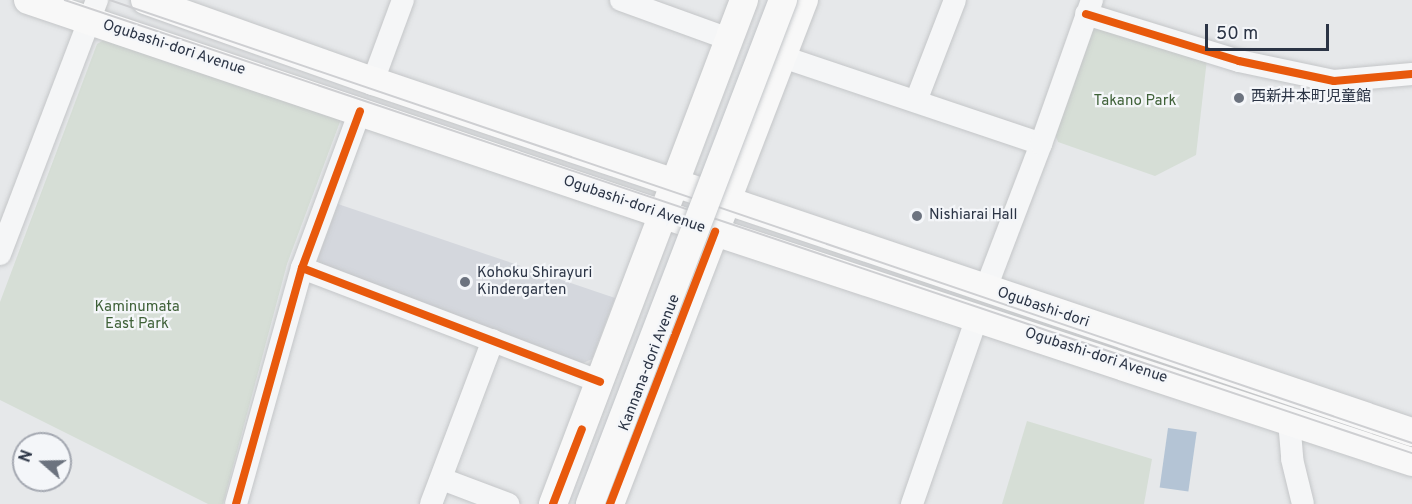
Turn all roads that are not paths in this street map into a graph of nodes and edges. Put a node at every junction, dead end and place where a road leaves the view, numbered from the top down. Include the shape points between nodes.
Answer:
1 (28, 0) edge
2 (145, 0) edge
3 (404, 0) edge
4 (621, 0) edge
5 (744, 0) edge
6 (763, 0) edge
7 (783, 0) edge
8 (804, 0) edge
9 (955, 0) edge
10 (1089, 7) edge
11 (93, 10) edge
12 (729, 39) junction
13 (783, 57) junction
14 (1412, 74) edge
15 (373, 81) junction
16 (916, 101) junction
17 (360, 111) junction
18 (1041, 144) junction
19 (675, 182) junction
20 (728, 200) junction
21 (663, 214) junction
22 (715, 232) junction
23 (0, 254) edge
24 (302, 268) junction
25 (986, 288) junction
26 (977, 317) junction
27 (493, 340) junction
28 (600, 382) junction
29 (1289, 421) junction
30 (1412, 432) edge
31 (1412, 462) edge
32 (442, 479) junction
33 (236, 504) edge
34 (431, 504) edge
35 (508, 504) edge
36 (553, 504) edge
37 (570, 504) edge
38 (590, 504) edge
39 (610, 504) edge
40 (912, 504) edge
41 (1303, 504) edge

1 - 11 main road, Ogubashi-dori Avenue
2 - 15 main road
3 - 15 street
4 - 12 street
5 - 12 main road
6 - 37 main road, Kannana-dori Avenue
7 - 38 main road, Kannana-dori Avenue, bridge
8 - 13 main road, Kannana-dori Avenue
9 - 16 street
10 - 14 street via 1239,61 1334,81
10 - 18 street
11 - 17 main road, Ogubashi-dori Avenue
11 - 23 street
12 - 19 main road
13 - 16 street
13 - 20 main road, Kannana-dori Avenue
15 - 19 main road
16 - 18 street
17 - 21 main road, Ogubashi-dori Avenue
17 - 24 street
18 - 25 street
19 - 20 main road, Ogubashi-dori
19 - 21 main road
20 - 22 main road, Kannana-dori Avenue
20 - 25 main road, Ogubashi-dori
21 - 22 main road, Ogubashi-dori Avenue
21 - 28 main road
22 - 26 main road, Ogubashi-dori Avenue
22 - 39 main road, Kannana-dori Avenue
24 - 27 street
24 - 33 street
25 - 30 main road, Ogubashi-dori
26 - 29 main road, Ogubashi-dori Avenue
26 - 40 street
27 - 28 street
27 - 32 street
28 - 36 main road
29 - 31 main road, Ogubashi-dori Avenue
29 - 41 street via 1292,459
32 - 34 street
32 - 35 street

